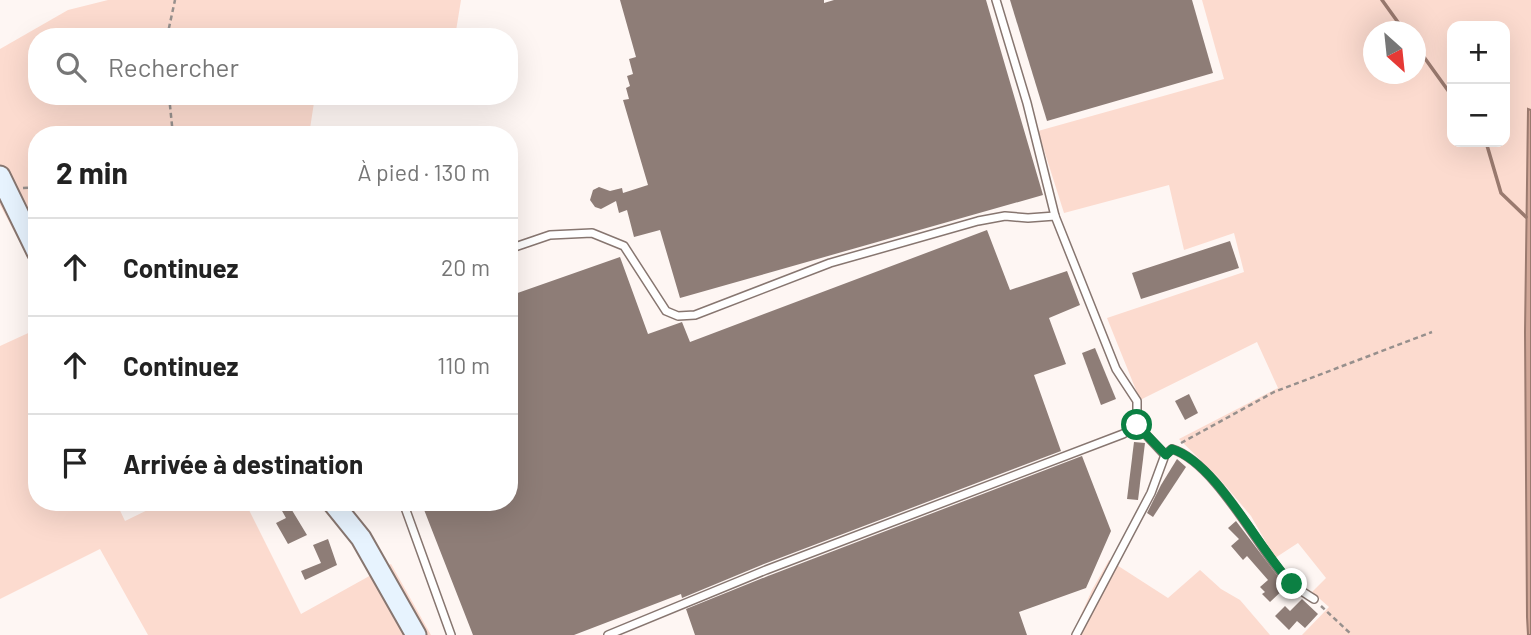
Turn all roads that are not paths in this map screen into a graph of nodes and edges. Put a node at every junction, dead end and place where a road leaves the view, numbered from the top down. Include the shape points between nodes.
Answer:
1 (996, 0) edge
2 (0, 176) edge
3 (1055, 216) junction
4 (28, 234) edge
5 (518, 246) edge
6 (1137, 425) junction
7 (1166, 455) junction
8 (339, 511) edge
9 (406, 511) edge
10 (1314, 599) road end
11 (416, 635) edge
12 (451, 635) edge
13 (608, 635) edge
14 (1076, 635) edge

1 - 3 lane
2 - 4 street
3 - 5 lane via 978,221 830,263 695,315 678,316 666,311 624,246 592,233 550,235
3 - 6 lane via 1116,369 1137,401
6 - 7 lane
6 - 13 lane
7 - 10 lane via 1172,449 1195,461 1284,576
7 - 14 lane via 1151,493
8 - 11 street via 366,546
9 - 12 lane

